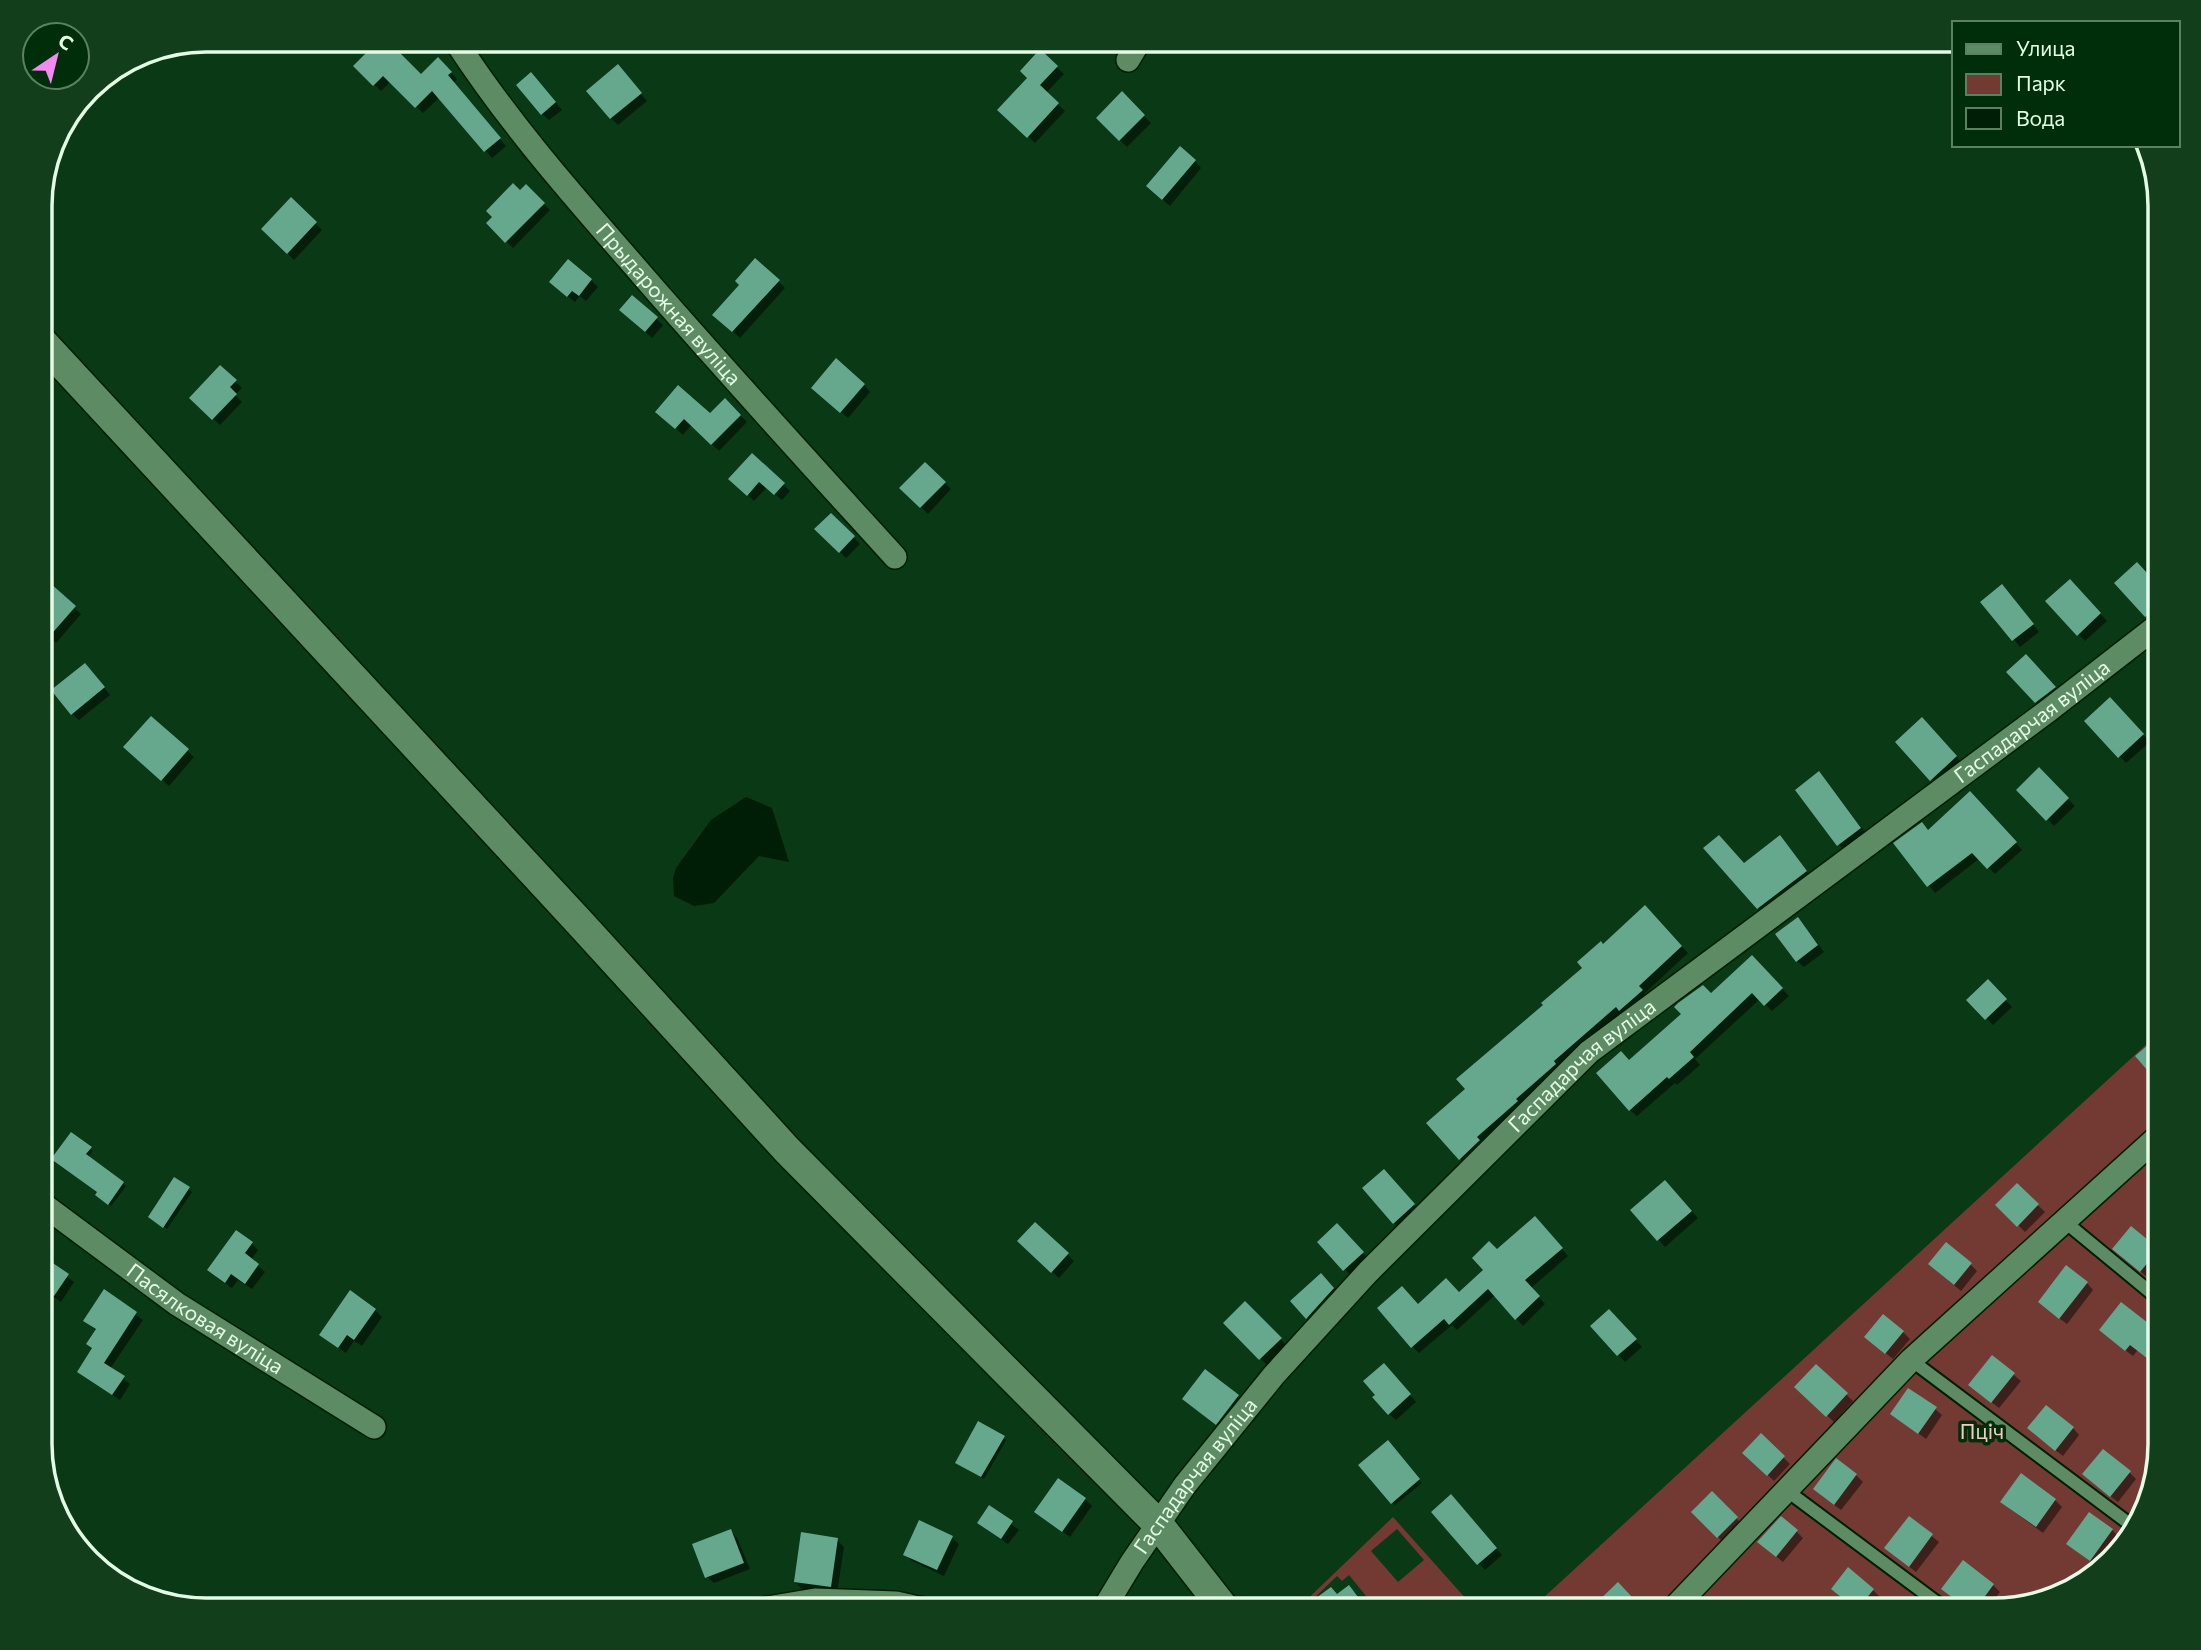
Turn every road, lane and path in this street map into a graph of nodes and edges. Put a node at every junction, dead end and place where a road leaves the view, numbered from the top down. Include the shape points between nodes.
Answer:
1 (464, 53) edge
2 (53, 354) edge
3 (895, 557) dead end
4 (2148, 633) edge
5 (2148, 1146) edge
6 (53, 1212) edge
7 (2064, 1221) junction
8 (2148, 1290) edge
9 (1911, 1360) junction
10 (374, 1427) dead end
11 (1786, 1490) junction
12 (2127, 1522) edge
13 (1158, 1524) junction
14 (1111, 1598) edge
15 (1216, 1598) edge
16 (1683, 1598) edge
17 (1931, 1598) edge

1 - 3 street, Прыдарожная вуліца via 482,82 579,202
2 - 13 street via 787,1150
4 - 13 street, Гаспадарчая вуліца via 1589,1052 1349,1292 1274,1375
5 - 7 street
6 - 10 street, Пасялковая вуліца via 177,1304
7 - 8 lane
7 - 9 street
9 - 11 street
9 - 12 lane
11 - 16 street
11 - 17 lane
13 - 14 street, Гаспадарчая вуліца
13 - 15 street

